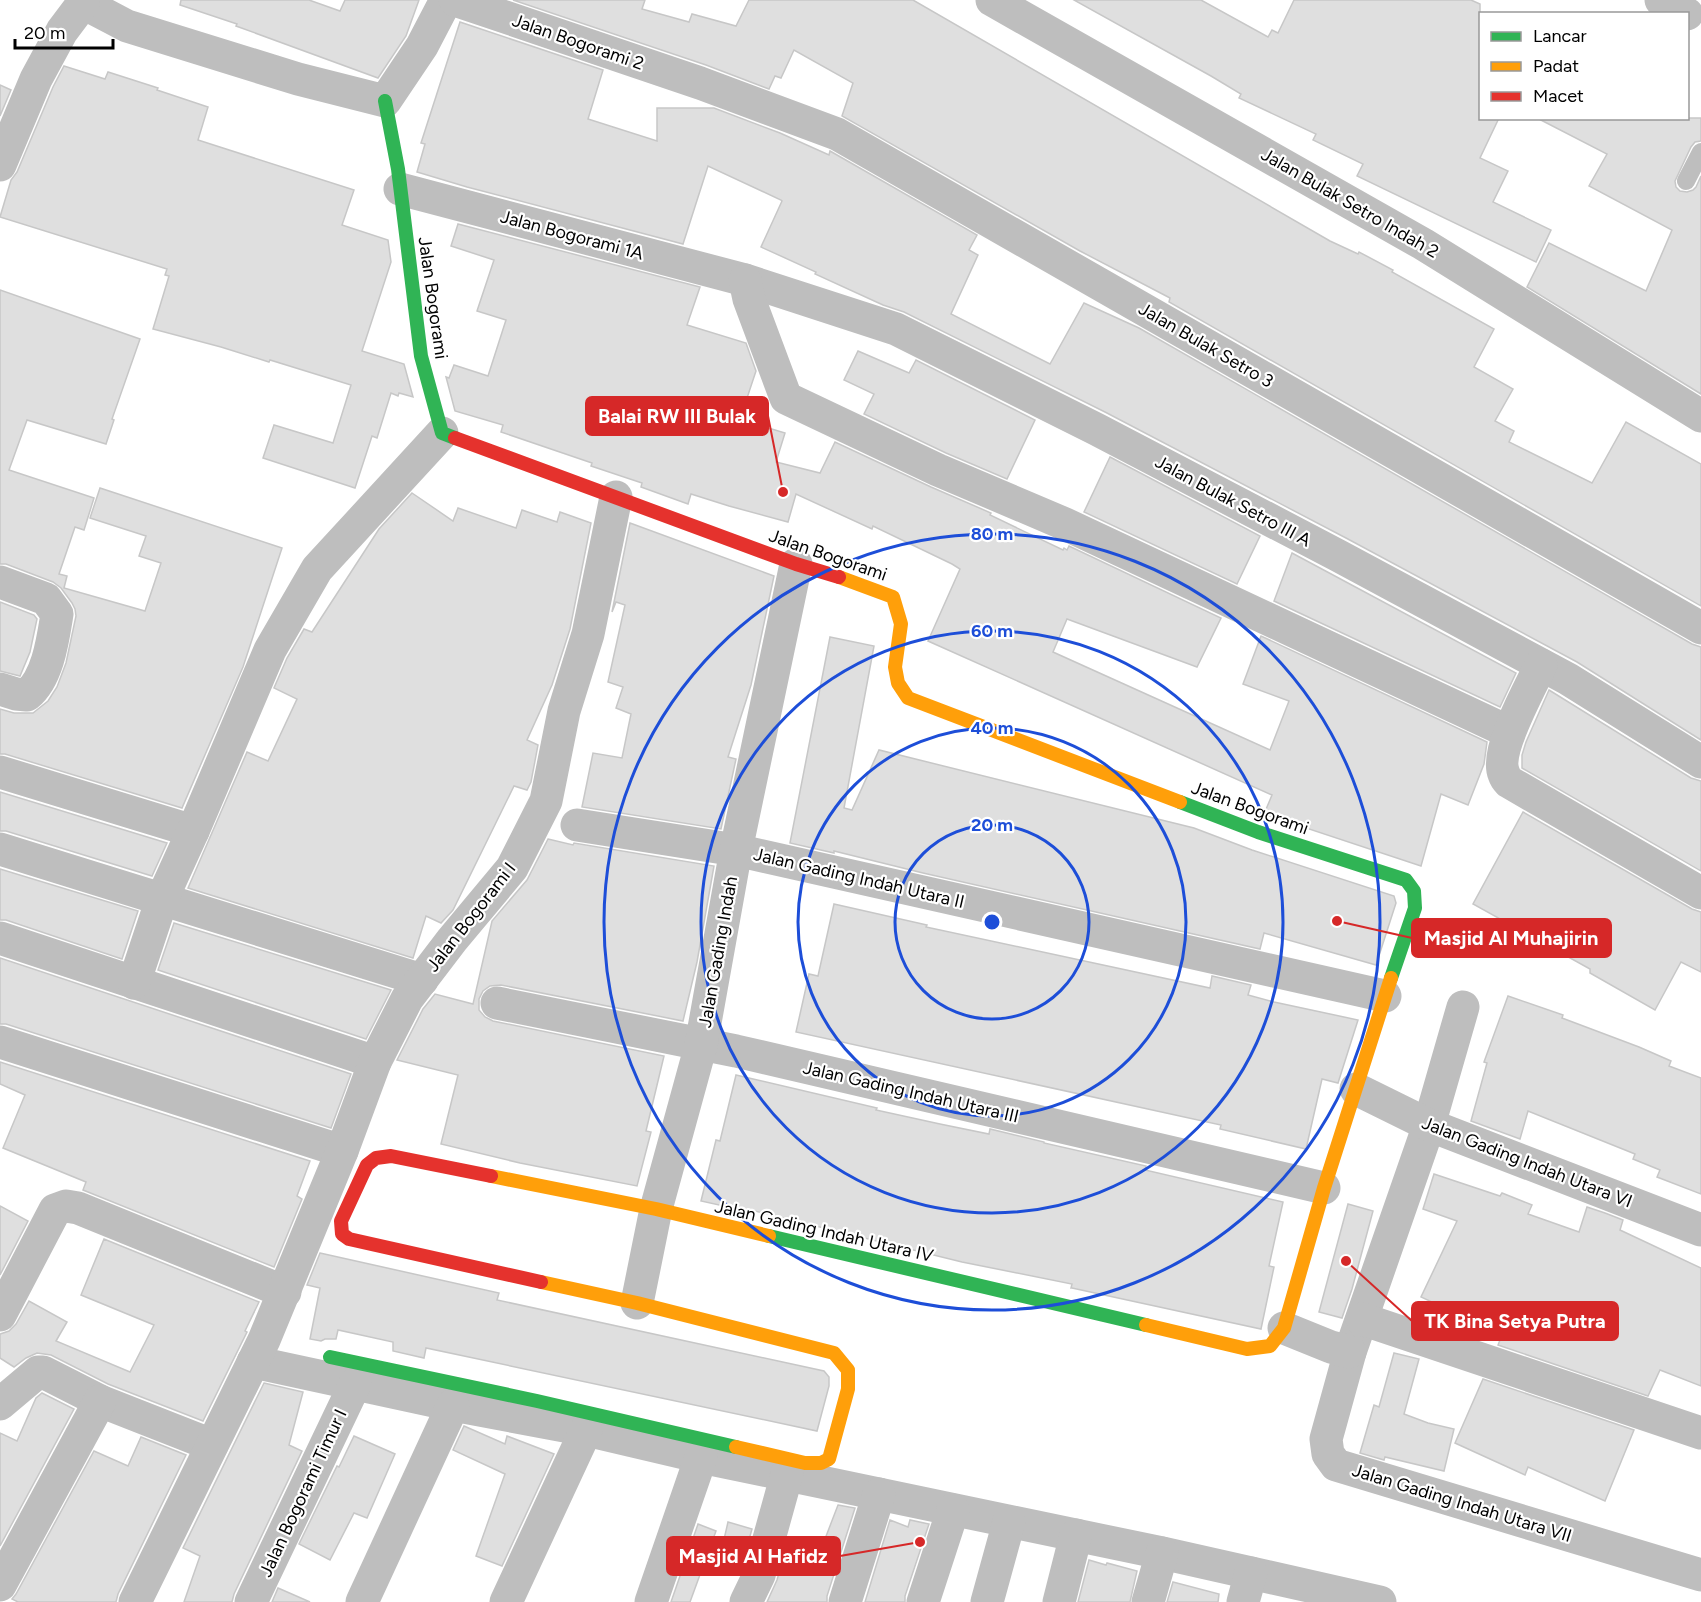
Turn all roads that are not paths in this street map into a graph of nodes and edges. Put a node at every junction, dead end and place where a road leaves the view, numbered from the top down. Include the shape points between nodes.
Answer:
1 (446, 0) edge
2 (455, 0) edge
3 (992, 0) edge
4 (1661, 0) edge
5 (83, 1) edge
6 (1683, 12) edge
7 (700, 83) joint
8 (385, 101) junction
9 (1701, 152) edge
10 (0, 165) edge
11 (1686, 181) dead end
12 (400, 189) junction
13 (745, 280) junction
14 (1701, 416) edge
15 (442, 433) junction
16 (616, 497) junction
17 (796, 564) junction
18 (0, 582) edge
19 (1701, 628) edge
20 (1541, 665) junction
21 (0, 689) edge
22 (1509, 732) junction
23 (1701, 762) edge
24 (0, 772) edge
25 (577, 825) dead end
26 (193, 831) junction
27 (0, 849) edge
28 (736, 850) junction
29 (1701, 893) edge
30 (162, 899) junction
31 (0, 938) edge
32 (422, 980) junction
33 (134, 982) junction
34 (1385, 996) junction
35 (497, 1003) dead end
36 (1463, 1007) dead end
37 (0, 1042) edge
38 (701, 1045) junction
39 (375, 1062) junction
40 (1356, 1089) junction
41 (1429, 1125) junction
42 (342, 1152) junction
43 (1324, 1188) junction
44 (656, 1209) junction
45 (1701, 1230) edge
46 (285, 1292) junction
47 (637, 1303) junction
48 (0, 1315) edge
49 (1362, 1319) junction
50 (1317, 1341) junction
51 (330, 1357) dead end
52 (254, 1362) junction
53 (354, 1384) junction
54 (100, 1401) junction
55 (0, 1404) edge
56 (453, 1405) junction
57 (586, 1430) junction
58 (1701, 1432) edge
59 (212, 1445) junction
60 (701, 1457) junction
61 (787, 1474) junction
62 (879, 1494) junction
63 (953, 1510) junction
64 (1009, 1521) junction
65 (1076, 1535) junction
66 (1162, 1553) junction
67 (1701, 1575) edge
68 (0, 1585) edge
69 (1247, 1587) edge
70 (1316, 1595) edge
71 (135, 1602) edge
72 (251, 1602) edge
73 (362, 1602) edge
74 (506, 1602) edge
75 (651, 1602) edge
76 (746, 1602) edge
77 (845, 1602) edge
78 (923, 1602) edge
79 (987, 1602) edge
80 (1059, 1602) edge
81 (1148, 1602) edge
82 (1380, 1602) edge

1 - 8 street via 422,46
2 - 7 street, Jalan Bogorami 2
3 - 14 street, Jalan Bulak Setro Indah 2 via 1423,244
4 - 6 street
5 - 8 street via 127,26 298,79
5 - 10 street via 36,79
7 - 19 street, Jalan Bulak Setro 3 via 837,134
8 - 12 street, Jalan Bogorami
9 - 11 lane
12 - 13 street, Jalan Bogorami 1A
12 - 15 street, Jalan Bogorami via 420,356
13 - 20 street, Jalan Bulak Setro III A via 896,329 1159,462
13 - 22 street via 786,399 1065,524
15 - 16 street, Jalan Bogorami
15 - 26 street via 317,569 270,650
16 - 17 street, Jalan Bogorami
16 - 32 street, Jalan Bogorami I via 588,634 564,711 546,801 512,868
17 - 28 street, Jalan Gading Indah
17 - 34 street, Jalan Bogorami via 893,597 901,624 895,667 898,683 908,698 1258,832 1406,880 1414,891 1415,909
18 - 21 street via 46,599 57,614 51,652 34,689 27,695
20 - 22 street
20 - 23 street, Jalan Bulak Setro III A
22 - 29 street via 1503,761 1503,774 1509,782
24 - 26 street
25 - 28 street, Jalan Gading Indah Utara II
26 - 30 street
27 - 30 street
28 - 34 street, Jalan Gading Indah Utara II
28 - 38 street, Jalan Gading Indah
30 - 32 street
30 - 33 street
31 - 33 street
32 - 39 street, Jalan Bogorami I via 407,999
33 - 39 street
34 - 40 street
35 - 38 street, Jalan Gading Indah Utara III
36 - 41 street, Jalan Gading Indah Utara VII
37 - 42 street
38 - 43 street, Jalan Gading Indah Utara III
38 - 44 street, Jalan Gading Indah
39 - 42 street, Jalan Bogorami I
40 - 41 street, Jalan Gading Indah Utara VI
40 - 43 street
41 - 45 street, Jalan Gading Indah Utara VI
41 - 49 street, Jalan Gading Indah Utara VII
42 - 46 street, Jalan Bogorami I
43 - 50 street
44 - 47 street, Jalan Gading Indah
44 - 47 street, Jalan Gading Indah Utara IV via 391,1156 376,1158 367,1165 341,1221 342,1234 349,1239
44 - 50 street, Jalan Gading Indah Utara IV via 1247,1349
46 - 48 street via 66,1206 55,1210
46 - 52 street, Jalan Bogorami I
47 - 51 street via 834,1353 848,1370 848,1389 829,1460 805,1463
49 - 50 street, Jalan Gading Indah Utara VII
49 - 58 street
50 - 67 street, Jalan Gading Indah Utara VII via 1328,1454 1335,1465
52 - 53 street
52 - 59 street, Jalan Bogorami I
53 - 56 street
53 - 72 street, Jalan Bogorami Timur I
54 - 55 street via 38,1372
54 - 59 street
54 - 68 street
56 - 57 street
56 - 73 street
57 - 60 street
57 - 74 street
59 - 71 street, Jalan Bogorami I
60 - 61 street
60 - 75 street
61 - 62 street
61 - 76 street via 759,1575
62 - 63 street
62 - 77 street
63 - 64 street
63 - 78 street
64 - 65 street
64 - 79 street
65 - 66 street
65 - 80 street
66 - 69 street
66 - 81 street
69 - 70 street
70 - 82 street

